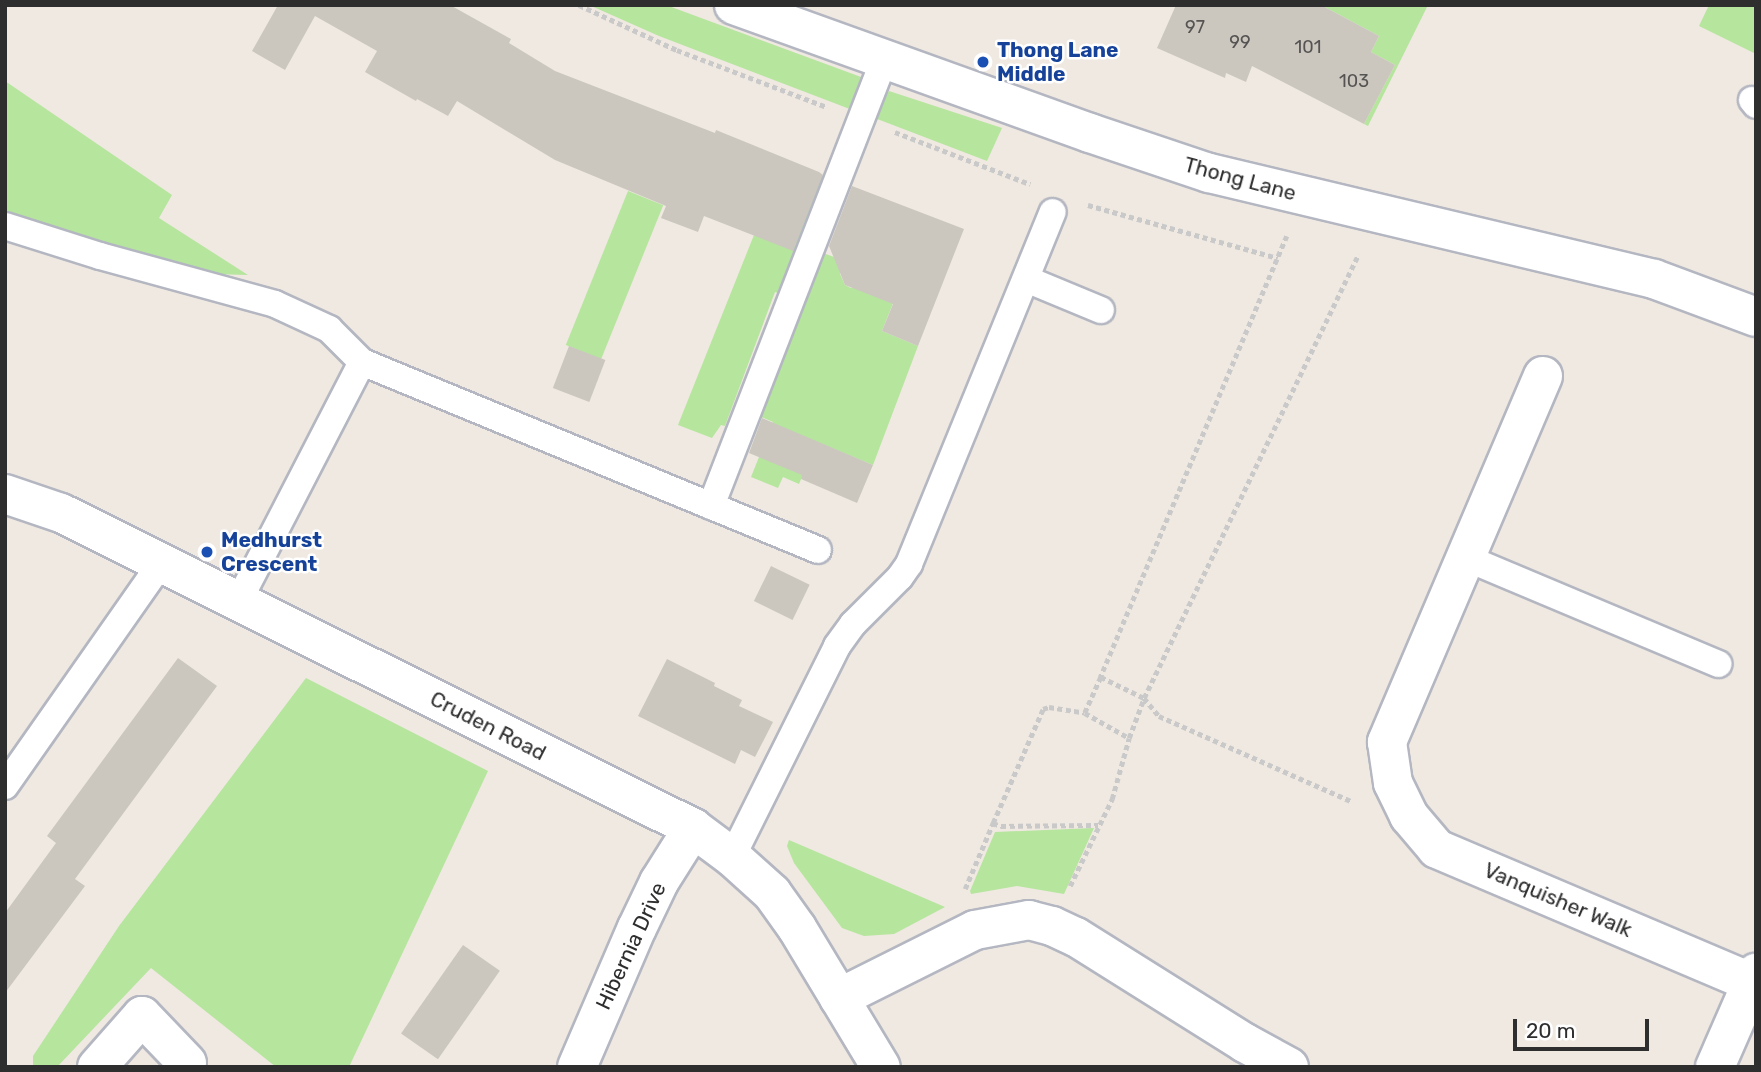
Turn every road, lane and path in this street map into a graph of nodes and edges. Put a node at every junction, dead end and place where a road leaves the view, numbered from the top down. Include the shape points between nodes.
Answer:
1 (579, 5) edge
2 (734, 5) edge
3 (885, 58) junction
4 (862, 120) junction
5 (1303, 197) junction
6 (1047, 200) joint
7 (1084, 204) dead end
8 (1378, 214) junction
9 (5, 226) edge
10 (1278, 258) junction
11 (1026, 279) junction
12 (1101, 310) dead end
13 (1756, 317) edge
14 (362, 362) junction
15 (1543, 376) dead end
16 (5, 494) edge
17 (712, 506) junction
18 (818, 550) dead end
19 (1464, 557) junction
20 (161, 563) junction
21 (239, 600) junction
22 (1718, 664) dead end
23 (1101, 677) junction
24 (1144, 698) junction
25 (1085, 713) junction
26 (1129, 738) junction
27 (5, 786) edge
28 (1361, 806) dead end
29 (993, 822) junction
30 (1098, 825) junction
31 (693, 828) junction
32 (732, 857) junction
33 (964, 892) dead end
34 (1052, 926) junction
35 (1754, 978) edge
36 (839, 998) junction
37 (187, 1063) dead end
38 (97, 1067) edge
39 (577, 1067) edge
40 (881, 1067) edge
41 (1289, 1067) edge
42 (1715, 1067) edge

1 - 4 path via 677,50
2 - 3 street, Thong Lane
3 - 4 lane
3 - 5 street, Thong Lane via 1209,173
4 - 6 path
4 - 17 lane
5 - 8 street, Thong Lane
5 - 10 path
6 - 11 lane
7 - 10 path
8 - 13 street, Thong Lane via 1654,279
8 - 24 path
9 - 14 lane via 275,304 328,329
10 - 23 path
11 - 12 lane
11 - 32 lane via 909,564 837,646
14 - 17 lane
14 - 21 lane
15 - 19 street, Vanquisher Walk
16 - 20 street, Cruden Road via 61,513
17 - 18 lane
19 - 22 lane
19 - 35 street, Vanquisher Walk via 1387,742 1393,783 1409,816 1437,849
20 - 21 street, Cruden Road
20 - 27 lane
21 - 31 street, Cruden Road
23 - 24 path
23 - 25 path
24 - 26 path
24 - 28 path via 1159,716
25 - 26 path
25 - 29 path via 1043,709
26 - 30 path via 1112,799
29 - 30 path via 1001,826
29 - 33 path
30 - 34 path
31 - 32 street, Cruden Road
31 - 39 street, Hibernia Drive via 642,916
32 - 36 street, Cruden Road via 772,893
34 - 36 street via 1029,920 975,930
34 - 41 street
35 - 42 street
36 - 40 street, Cruden Road
37 - 38 street via 142,1016

